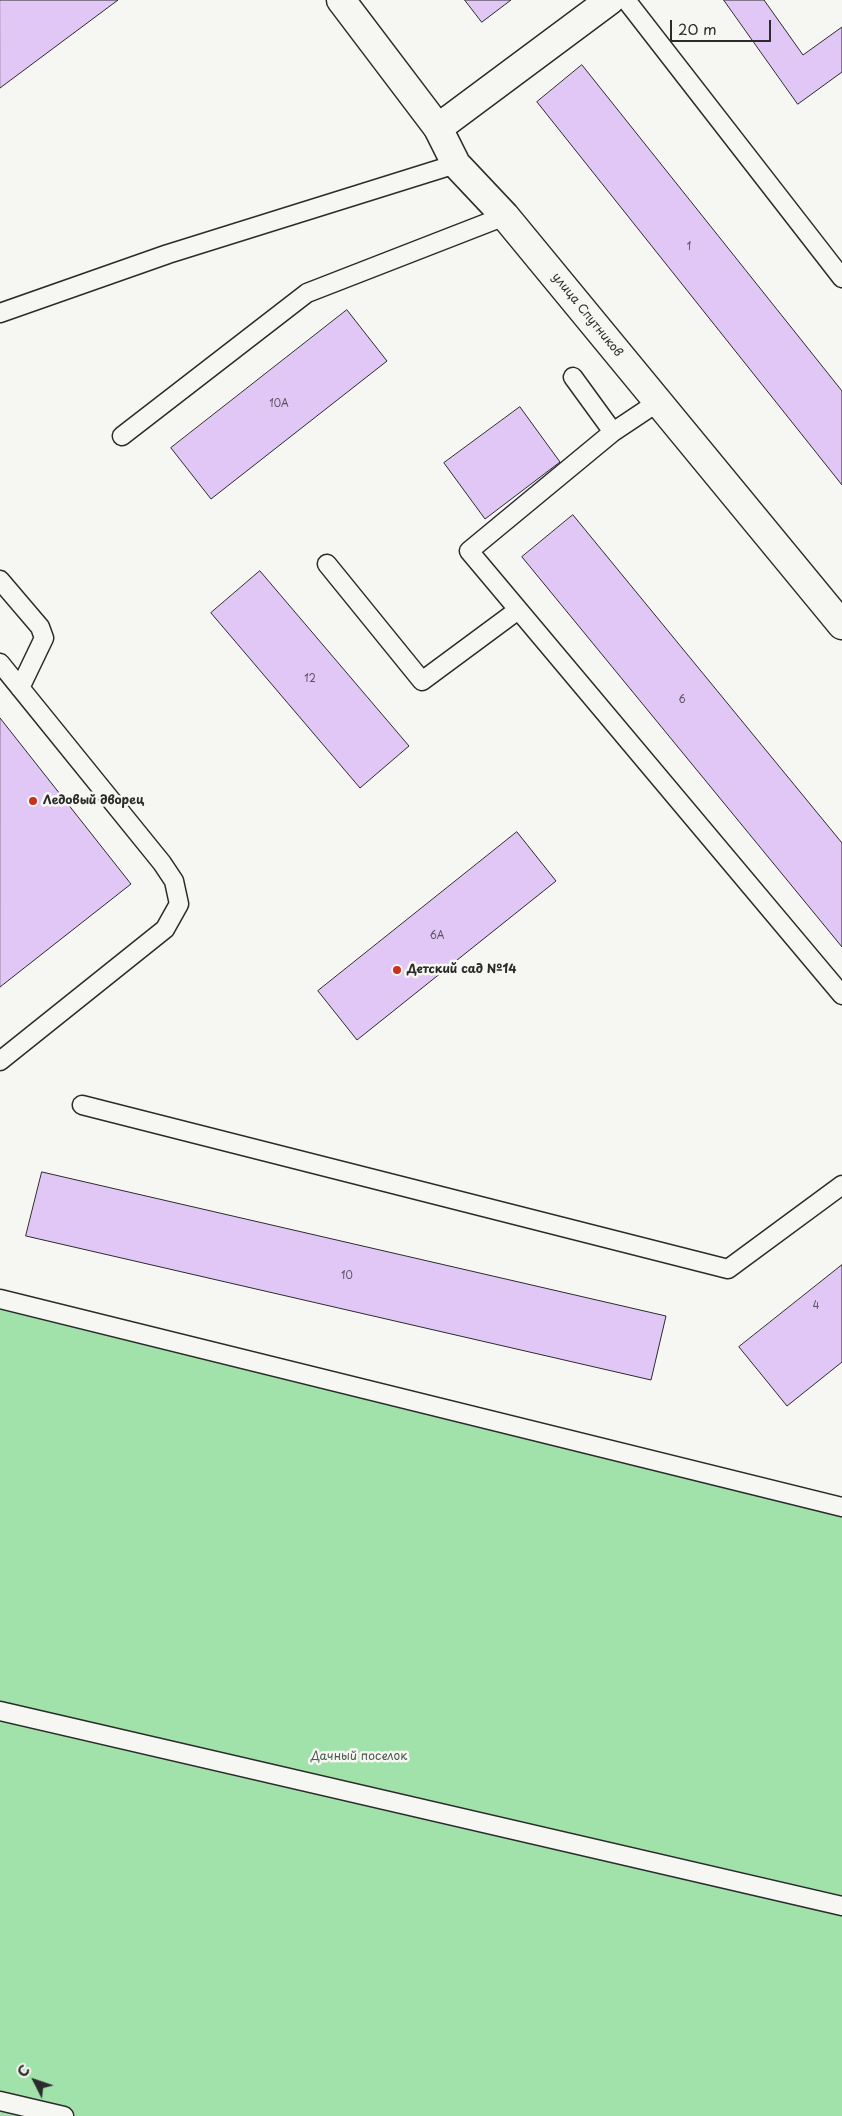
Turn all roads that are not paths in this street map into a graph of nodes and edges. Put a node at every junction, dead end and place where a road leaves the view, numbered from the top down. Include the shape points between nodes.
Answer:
1 (341, 0) edge
2 (610, 0) edge
3 (626, 0) edge
4 (438, 128) junction
5 (456, 164) junction
6 (505, 216) junction
7 (842, 278) edge
8 (0, 313) edge
9 (573, 377) dead end
10 (658, 402) junction
11 (613, 432) junction
12 (122, 436) dead end
13 (327, 564) dead end
14 (0, 580) edge
15 (518, 610) junction
16 (842, 625) edge
17 (0, 663) edge
18 (20, 688) junction
19 (842, 995) edge
20 (0, 1061) edge
21 (82, 1105) dead end
22 (842, 1185) edge
23 (0, 1299) edge
24 (842, 1507) edge
25 (0, 1712) edge
26 (842, 1906) edge
27 (0, 2101) edge
28 (64, 2116) edge

1 - 4 street, улица Спутников
2 - 4 street
3 - 7 lane
4 - 5 street, улица Спутников
5 - 6 street, улица Спутников
5 - 8 lane via 168,254
6 - 10 street, улица Спутников
6 - 12 lane via 307,293
9 - 11 lane
10 - 11 lane
10 - 16 street, улица Спутников
11 - 15 lane via 469,551
13 - 15 lane via 422,681
14 - 18 lane via 40,627 44,638
15 - 19 lane
17 - 18 lane
18 - 20 lane via 162,864 174,881 179,904 165,928
21 - 22 lane via 728,1269
23 - 24 lane
25 - 26 lane
27 - 28 lane

